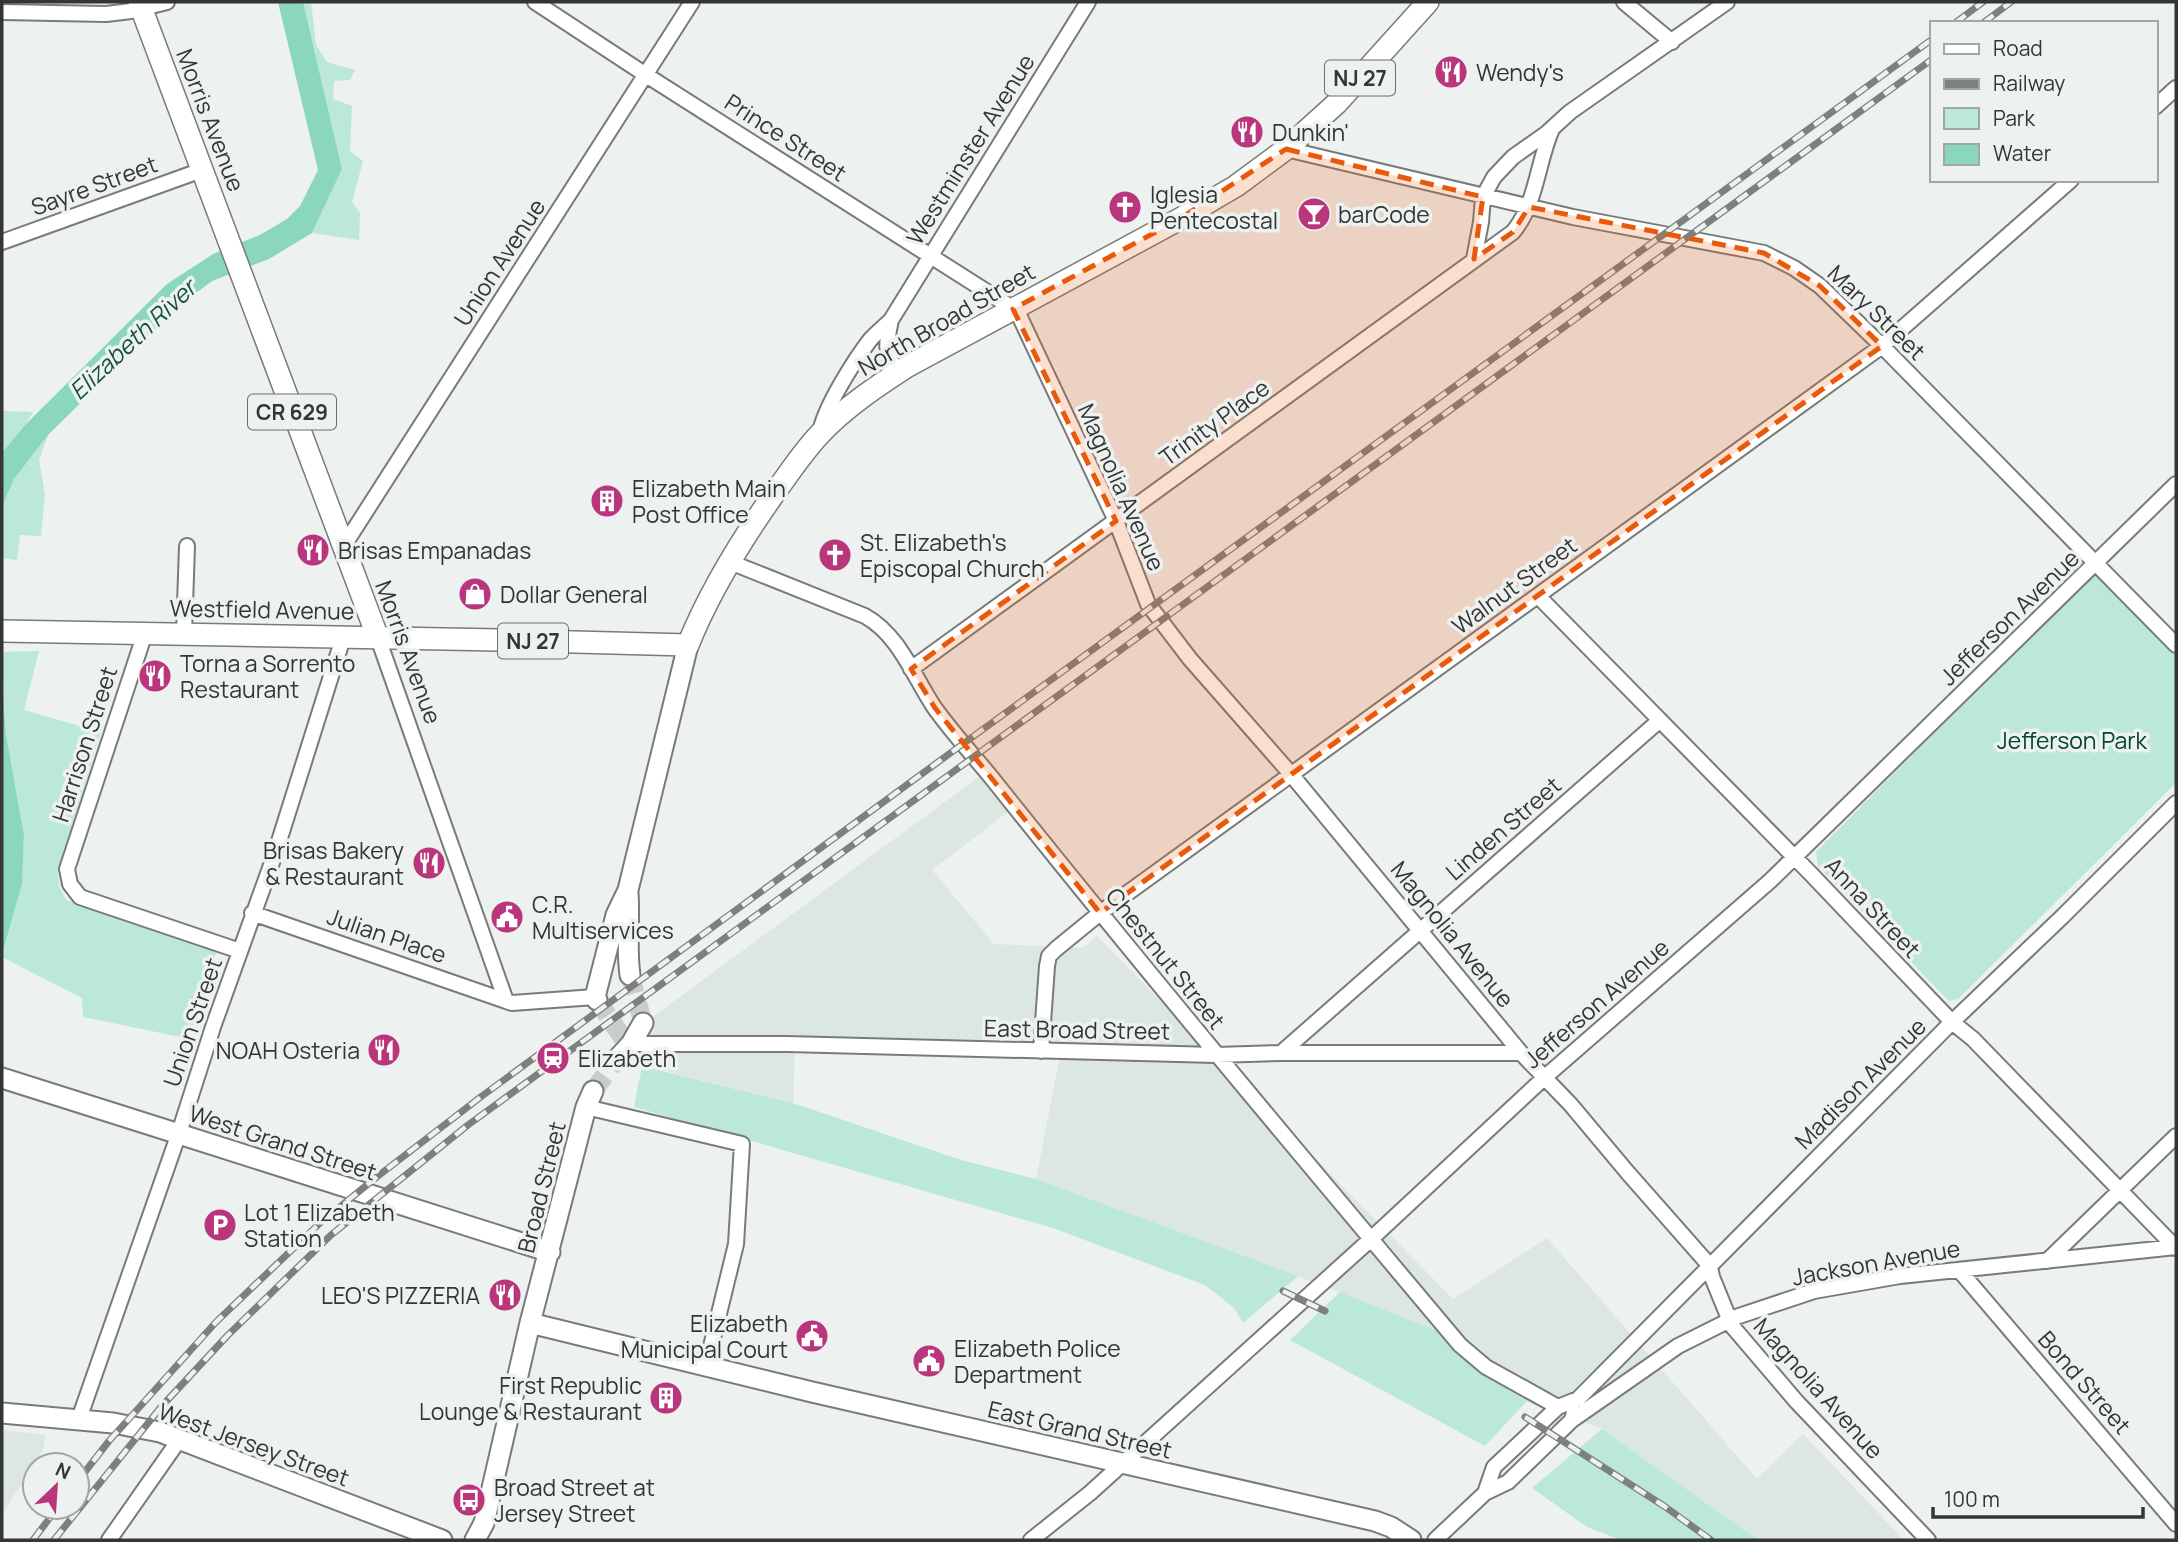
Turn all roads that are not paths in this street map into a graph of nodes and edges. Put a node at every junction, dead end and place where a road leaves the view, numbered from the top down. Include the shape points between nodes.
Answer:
1 (167, 2) edge
2 (535, 2) edge
3 (692, 2) edge
4 (1088, 2) edge
5 (1624, 2) edge
6 (1727, 2) edge
7 (1422, 4) edge
8 (140, 5) edge
9 (2, 12) edge
10 (1672, 42) junction
11 (646, 75) junction
12 (2176, 89) edge
13 (2157, 105) edge
14 (1552, 129) junction
15 (1286, 149) junction
16 (202, 170) junction
17 (2069, 182) edge
18 (1483, 197) junction
19 (1529, 207) junction
20 (2, 242) edge
21 (930, 256) junction
22 (1474, 259) junction
23 (1013, 309) junction
24 (891, 320) junction
25 (1882, 346) junction
26 (898, 372) junction
27 (819, 435) junction
28 (2176, 484) edge
29 (1116, 521) junction
30 (187, 546) dead end
31 (343, 547) junction
32 (730, 562) junction
33 (2096, 564) junction
34 (1538, 596) junction
35 (2, 631) edge
36 (145, 633) junction
37 (184, 634) junction
38 (343, 638) junction
39 (378, 638) junction
40 (688, 645) junction
41 (2176, 645) edge
42 (911, 669) junction
43 (1660, 720) junction
44 (1290, 773) junction
45 (2176, 803) edge
46 (1796, 858) junction
47 (628, 890) junction
48 (252, 913) junction
49 (1100, 913) junction
50 (1421, 929) junction
51 (240, 951) junction
52 (630, 975) tunnel mouth
53 (596, 998) joint
54 (506, 1002) junction
55 (1952, 1022) junction
56 (643, 1023) dead end
57 (624, 1047) joint
58 (1041, 1051) junction
59 (1281, 1053) junction
60 (1521, 1053) junction
61 (1216, 1055) junction
62 (1545, 1077) junction
63 (2, 1078) edge
64 (590, 1099) joint
65 (178, 1133) junction
66 (2176, 1136) edge
67 (2120, 1190) junction
68 (1371, 1239) junction
69 (2176, 1247) edge
70 (550, 1252) junction
71 (2047, 1261) junction
72 (1710, 1266) junction
73 (1959, 1270) junction
74 (1729, 1321) junction
75 (530, 1323) junction
76 (706, 1367) junction
77 (1578, 1399) junction
78 (1558, 1407) junction
79 (2, 1413) edge
80 (79, 1419) junction
81 (1572, 1420) junction
82 (179, 1440) junction
83 (1123, 1464) junction
84 (1485, 1493) junction
85 (2176, 1524) edge
86 (109, 1540) edge
87 (442, 1540) edge
88 (475, 1540) edge
89 (1031, 1540) edge
90 (1411, 1540) edge
91 (1436, 1540) edge
92 (1928, 1540) edge

1 - 8 street
2 - 11 street, Prince Street
3 - 11 street, Union Avenue
4 - 21 street, Westminster Avenue
5 - 10 street
6 - 10 street
7 - 15 main road, North Broad Street / NJ 27 via 1337,103
8 - 9 street via 106,14
8 - 16 main road, Morris Avenue / CR 629
10 - 14 street
11 - 21 street, Prince Street
11 - 31 street, Union Avenue
12 - 13 street
14 - 18 street via 1502,167
14 - 19 street
15 - 18 street, Mary Street
15 - 23 main road, North Broad Street / NJ 27 via 1178,220
16 - 20 street, Sayre Street
16 - 31 main road, Morris Avenue / CR 629
17 - 25 street, Walnut Street
18 - 19 street, Mary Street
18 - 22 street
19 - 22 street, Trinity Place via 1513,232
19 - 25 street, Mary Street via 1765,253 1820,286
21 - 23 street, Prince Street
21 - 24 street, Westminster Avenue
22 - 29 street, Trinity Place
23 - 26 main road, North Broad Street / NJ 27
23 - 29 street, Magnolia Avenue
24 - 26 street, Westminster Avenue via 886,342 889,359
24 - 27 street, Westminster Avenue via 872,338 828,406
25 - 33 street, Mary Street
25 - 34 street, Walnut Street
26 - 27 main road, North Broad Street / NJ 27
27 - 32 main road, North Broad Street / NJ 27
28 - 33 street, Jefferson Avenue
29 - 42 street, Trinity Place
29 - 44 street, Magnolia Avenue via 1148,604
30 - 37 street
31 - 39 main road, Morris Avenue / CR 629
32 - 40 main road, North Broad Street / NJ 27
32 - 42 street, Chestnut Street via 878,623
33 - 41 street, Mary Street
33 - 46 street, Jefferson Avenue
34 - 43 street, Anna Street
34 - 44 street, Walnut Street
35 - 36 main road, Westfield Avenue / NJ 27
36 - 37 main road, Westfield Avenue / NJ 27
36 - 51 street, Harrison Street via 67,869 70,884 80,897
37 - 38 main road, Westfield Avenue / NJ 27
38 - 39 main road, Westfield Avenue / NJ 27
38 - 48 street, Union Street via 275,855
39 - 40 main road, Westfield Avenue / NJ 27
39 - 54 street, Morris Avenue
40 - 47 street, North Broad Street
42 - 49 street, Chestnut Street via 935,708
43 - 46 street, Anna Street
43 - 50 street, Linden Street
44 - 49 street, Walnut Street
44 - 50 street, Magnolia Avenue
45 - 55 street, Madison Avenue
46 - 55 street, Anna Street
46 - 62 street, Jefferson Avenue
47 - 52 street, North Broad Street
47 - 53 street, North Broad Street via 616,915
48 - 51 street, Union Street
48 - 54 street, Julian Place
49 - 58 street, Walnut Street via 1049,956
49 - 61 street, Chestnut Street
50 - 59 street, Linden Street
50 - 60 street, Magnolia Avenue
51 - 65 street, Union Street
53 - 54 street
55 - 67 street, Anna Street
55 - 72 street, Madison Avenue
56 - 57 street
57 - 58 street, East Broad Street via 788,1044
58 - 61 street, East Broad Street
59 - 60 street, East Broad Street
59 - 61 street, East Broad Street
60 - 62 street, Magnolia Avenue
61 - 68 street, Chestnut Street
62 - 68 street, Jefferson Avenue
62 - 72 street, Magnolia Avenue
63 - 65 street, West Grand Street
64 - 70 street, Broad Street
64 - 76 street via 742,1144 736,1244
65 - 70 street, West Grand Street
65 - 80 street, Union Street
66 - 67 street
67 - 69 street, Anna Street
67 - 71 street
68 - 78 street, Chestnut Street via 1460,1345 1486,1367
68 - 83 street, Jefferson Avenue
69 - 71 street, Jackson Avenue
70 - 75 street, Broad Street
71 - 73 street, Jackson Avenue
72 - 74 street, Magnolia Avenue
72 - 77 street, Madison Avenue
73 - 74 street, Jackson Avenue via 1814,1291
73 - 85 street, Bond Street
74 - 81 street, Jackson Avenue via 1678,1346
74 - 92 street, Magnolia Avenue via 1796,1401
75 - 76 street, East Grand Street
75 - 88 street, Broad Street via 484,1523
76 - 83 street, East Grand Street
77 - 78 street, Madison Avenue
77 - 81 street, Madison Avenue
78 - 84 street, Madison Avenue via 1494,1467
79 - 80 street, West Jersey Street
80 - 82 street, West Jersey Street via 160,1432
81 - 84 street, Madison Avenue via 1508,1482
82 - 86 street
82 - 87 street, West Jersey Street
83 - 89 street, Jefferson Avenue
83 - 90 street, East Grand Street via 1375,1521
84 - 91 street, Madison Avenue

